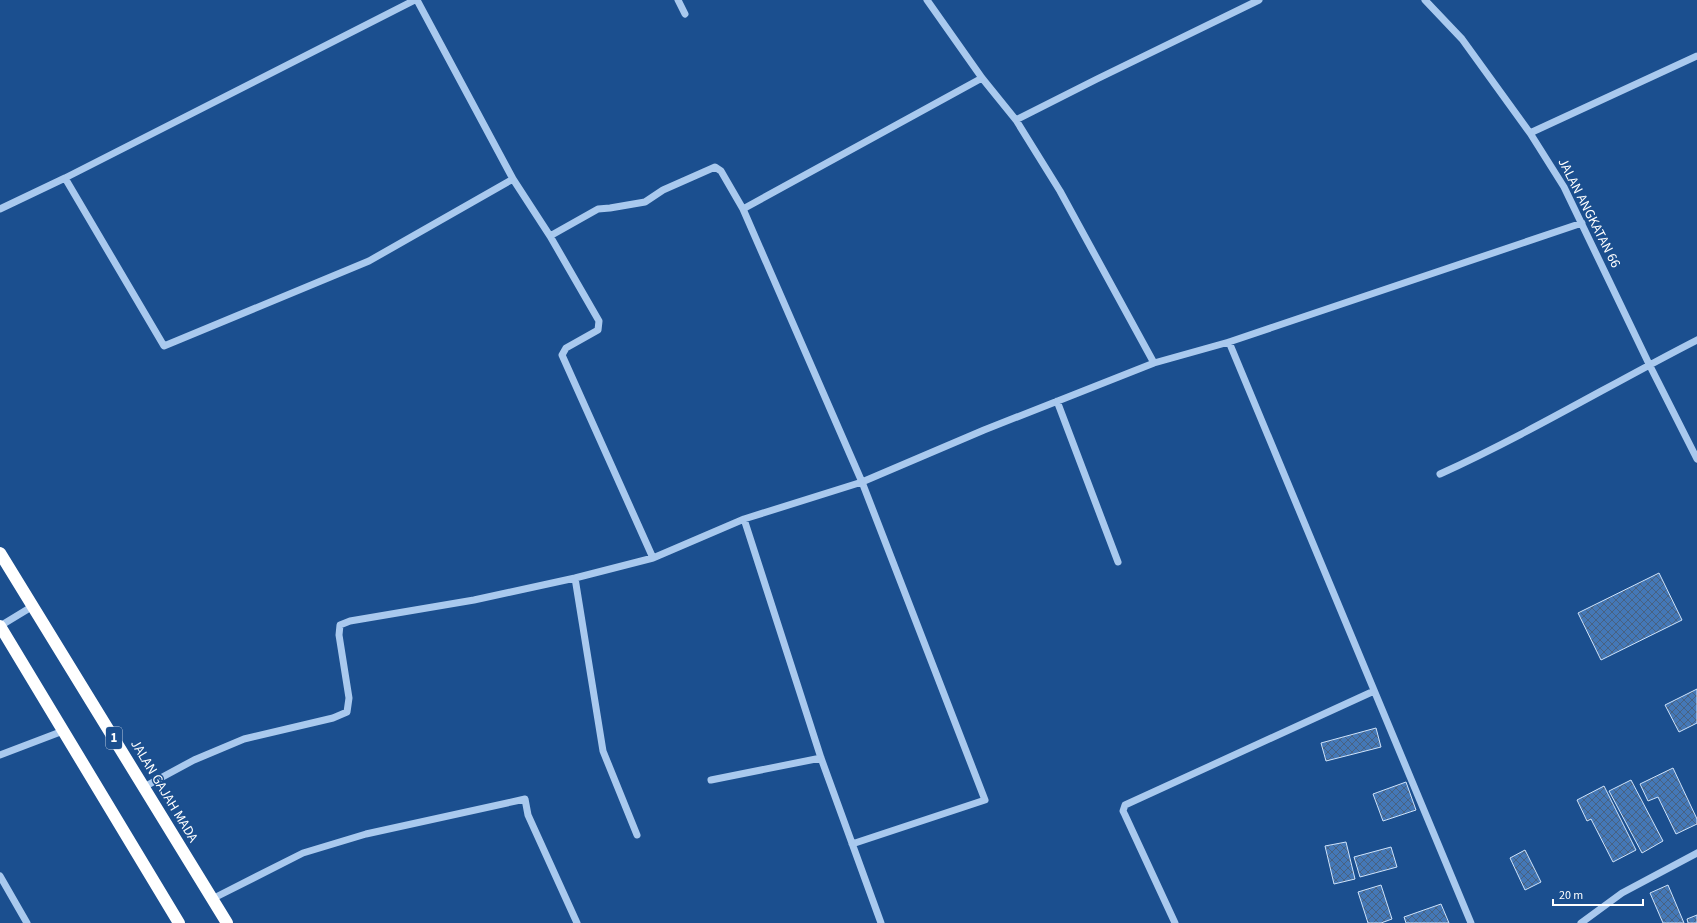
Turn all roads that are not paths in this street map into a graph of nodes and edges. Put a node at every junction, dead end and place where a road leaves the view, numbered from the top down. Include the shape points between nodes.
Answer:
1 (416, 0) edge
2 (678, 0) edge
3 (927, 0) edge
4 (1259, 0) edge
5 (1425, 0) edge
6 (685, 14) dead end
7 (1697, 56) edge
8 (982, 78) junction
9 (1016, 120) junction
10 (1530, 132) junction
11 (66, 178) junction
12 (513, 179) junction
13 (0, 209) edge
14 (743, 209) junction
15 (1582, 223) junction
16 (550, 236) junction
17 (1697, 340) edge
18 (1230, 342) junction
19 (1154, 363) junction
20 (1649, 364) junction
21 (1057, 401) junction
22 (1697, 460) edge
23 (1440, 474) dead end
24 (862, 482) junction
25 (744, 519) junction
26 (0, 553) edge
27 (653, 558) junction
28 (1118, 562) dead end
29 (575, 578) junction
30 (33, 606) junction
31 (0, 626) edge
32 (1374, 691) junction
33 (63, 731) junction
34 (0, 755) edge
35 (821, 758) junction
36 (711, 780) dead end
37 (144, 787) junction
38 (637, 835) dead end
39 (852, 844) junction
40 (1697, 853) edge
41 (0, 876) edge
42 (212, 899) junction
43 (27, 923) edge
44 (179, 923) edge
45 (227, 923) edge
46 (577, 923) edge
47 (881, 923) edge
48 (1175, 923) edge
49 (1471, 923) edge
50 (1581, 923) edge

1 - 11 street
1 - 12 street
2 - 6 street
3 - 8 street
4 - 9 street
5 - 10 street, JALAN ANGKATAN 66 via 1462,40
7 - 10 street
8 - 9 street
8 - 14 street
9 - 19 street via 1060,191
10 - 15 street, JALAN ANGKATAN 66 via 1564,187
11 - 12 street via 164,346 368,261
11 - 13 street
12 - 16 street
14 - 16 street via 721,171 715,167 663,190 645,202 598,209
14 - 24 street
15 - 18 street
15 - 20 street, JALAN ANGKATAN 66
16 - 27 street via 600,321 598,330 566,348 562,355
17 - 20 street
18 - 19 street
18 - 32 street
19 - 21 street
20 - 22 street, JALAN ANGKATAN 66
20 - 23 street via 1483,454
21 - 24 street
21 - 28 street
24 - 25 street
24 - 39 street via 985,800
25 - 27 street
25 - 35 street
26 - 30 highway, JALAN GAJAH MADA / 1
27 - 29 street
29 - 37 street via 340,625 339,635 349,698 347,712 333,718 244,739 194,760
29 - 38 street via 604,751
30 - 31 street
30 - 37 highway, JALAN GAJAH MADA / 1
31 - 33 highway
32 - 48 street via 1125,805 1123,811
32 - 49 street
33 - 34 street
33 - 44 highway
35 - 36 street
35 - 39 street
37 - 42 highway, JALAN GAJAH MADA / 1
39 - 47 street
40 - 50 street via 1622,893
41 - 43 street
42 - 45 highway, JALAN GAJAH MADA / 1
42 - 46 street via 303,853 366,834 525,799 528,815

